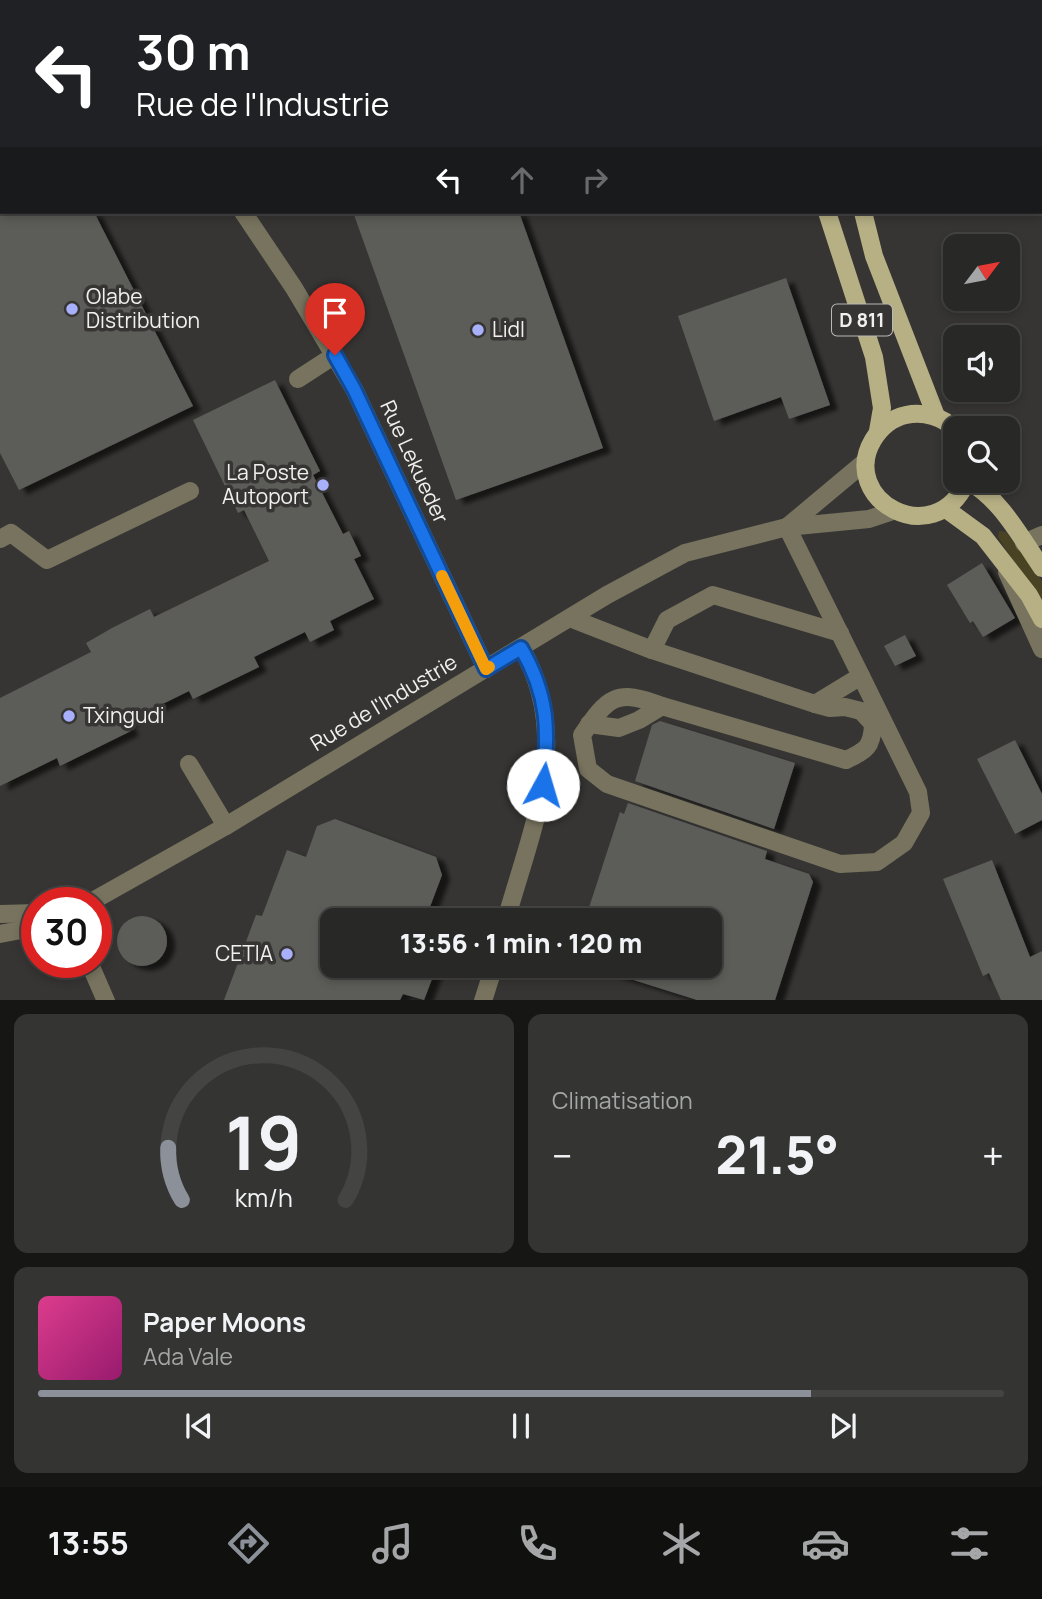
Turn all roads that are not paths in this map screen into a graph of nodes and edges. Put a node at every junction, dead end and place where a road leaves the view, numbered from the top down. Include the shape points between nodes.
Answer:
1 (244, 214) edge
2 (828, 214) edge
3 (864, 214) edge
4 (335, 355) junction
5 (298, 379) dead end
6 (936, 416) junction
7 (943, 420) edge
8 (878, 431) junction
9 (866, 461) junction
10 (190, 491) dead end
11 (961, 493) edge
12 (985, 493) edge
13 (946, 509) junction
14 (893, 511) junction
15 (787, 527) junction
16 (1042, 535) edge
17 (0, 539) edge
18 (1024, 542) junction
19 (1003, 563) junction
20 (1042, 568) edge
21 (570, 618) junction
22 (1042, 619) edge
23 (840, 633) junction
24 (521, 648) junction
25 (1042, 649) edge
26 (652, 650) junction
27 (486, 669) junction
28 (861, 677) junction
29 (815, 704) junction
30 (662, 706) junction
31 (589, 724) junction
32 (189, 764) dead end
33 (226, 826) junction
34 (112, 890) edge
35 (509, 908) edge
36 (0, 914) edge
37 (21, 914) edge
38 (21, 930) edge
39 (0, 934) edge
40 (96, 978) edge
41 (490, 978) edge
42 (106, 1000) edge
43 (483, 1000) edge

1 - 4 street, Rue Lekueder
2 - 8 main road, D 811 via 874,357 882,408
3 - 6 main road via 874,256
4 - 5 street
4 - 27 street, Rue Lekueder
6 - 7 main road
6 - 8 main road via 905,415
8 - 9 main road
9 - 14 main road via 870,485
9 - 15 street, Rue de l'Industrie
10 - 17 street via 47,559 11,533
11 - 13 main road
12 - 18 main road
13 - 14 main road via 922,517
13 - 19 main road via 983,536
14 - 15 street, Rue de l'Industrie via 869,519
15 - 21 street, Rue de l'Industrie via 685,553
15 - 23 street
16 - 18 street
18 - 20 main road
19 - 22 main road
19 - 25 street
21 - 24 street, Rue de l'Industrie
21 - 26 street
23 - 26 street via 713,595 667,620
23 - 28 street
24 - 27 street, Rue de l'Industrie
24 - 35 street via 543,699 548,740 543,785
26 - 29 street
27 - 33 street, Rue de l'Industrie
28 - 29 street
28 - 31 street via 918,792 920,813 904,843 877,862 839,864 607,784 588,769 582,735
29 - 30 street via 861,711 873,724 872,740 864,752 846,760
30 - 31 street via 619,727
30 - 31 street via 636,696 621,697 600,707
32 - 33 street
33 - 34 street, Rue de l'Industrie
36 - 37 street
38 - 39 street
40 - 42 street
41 - 43 street

